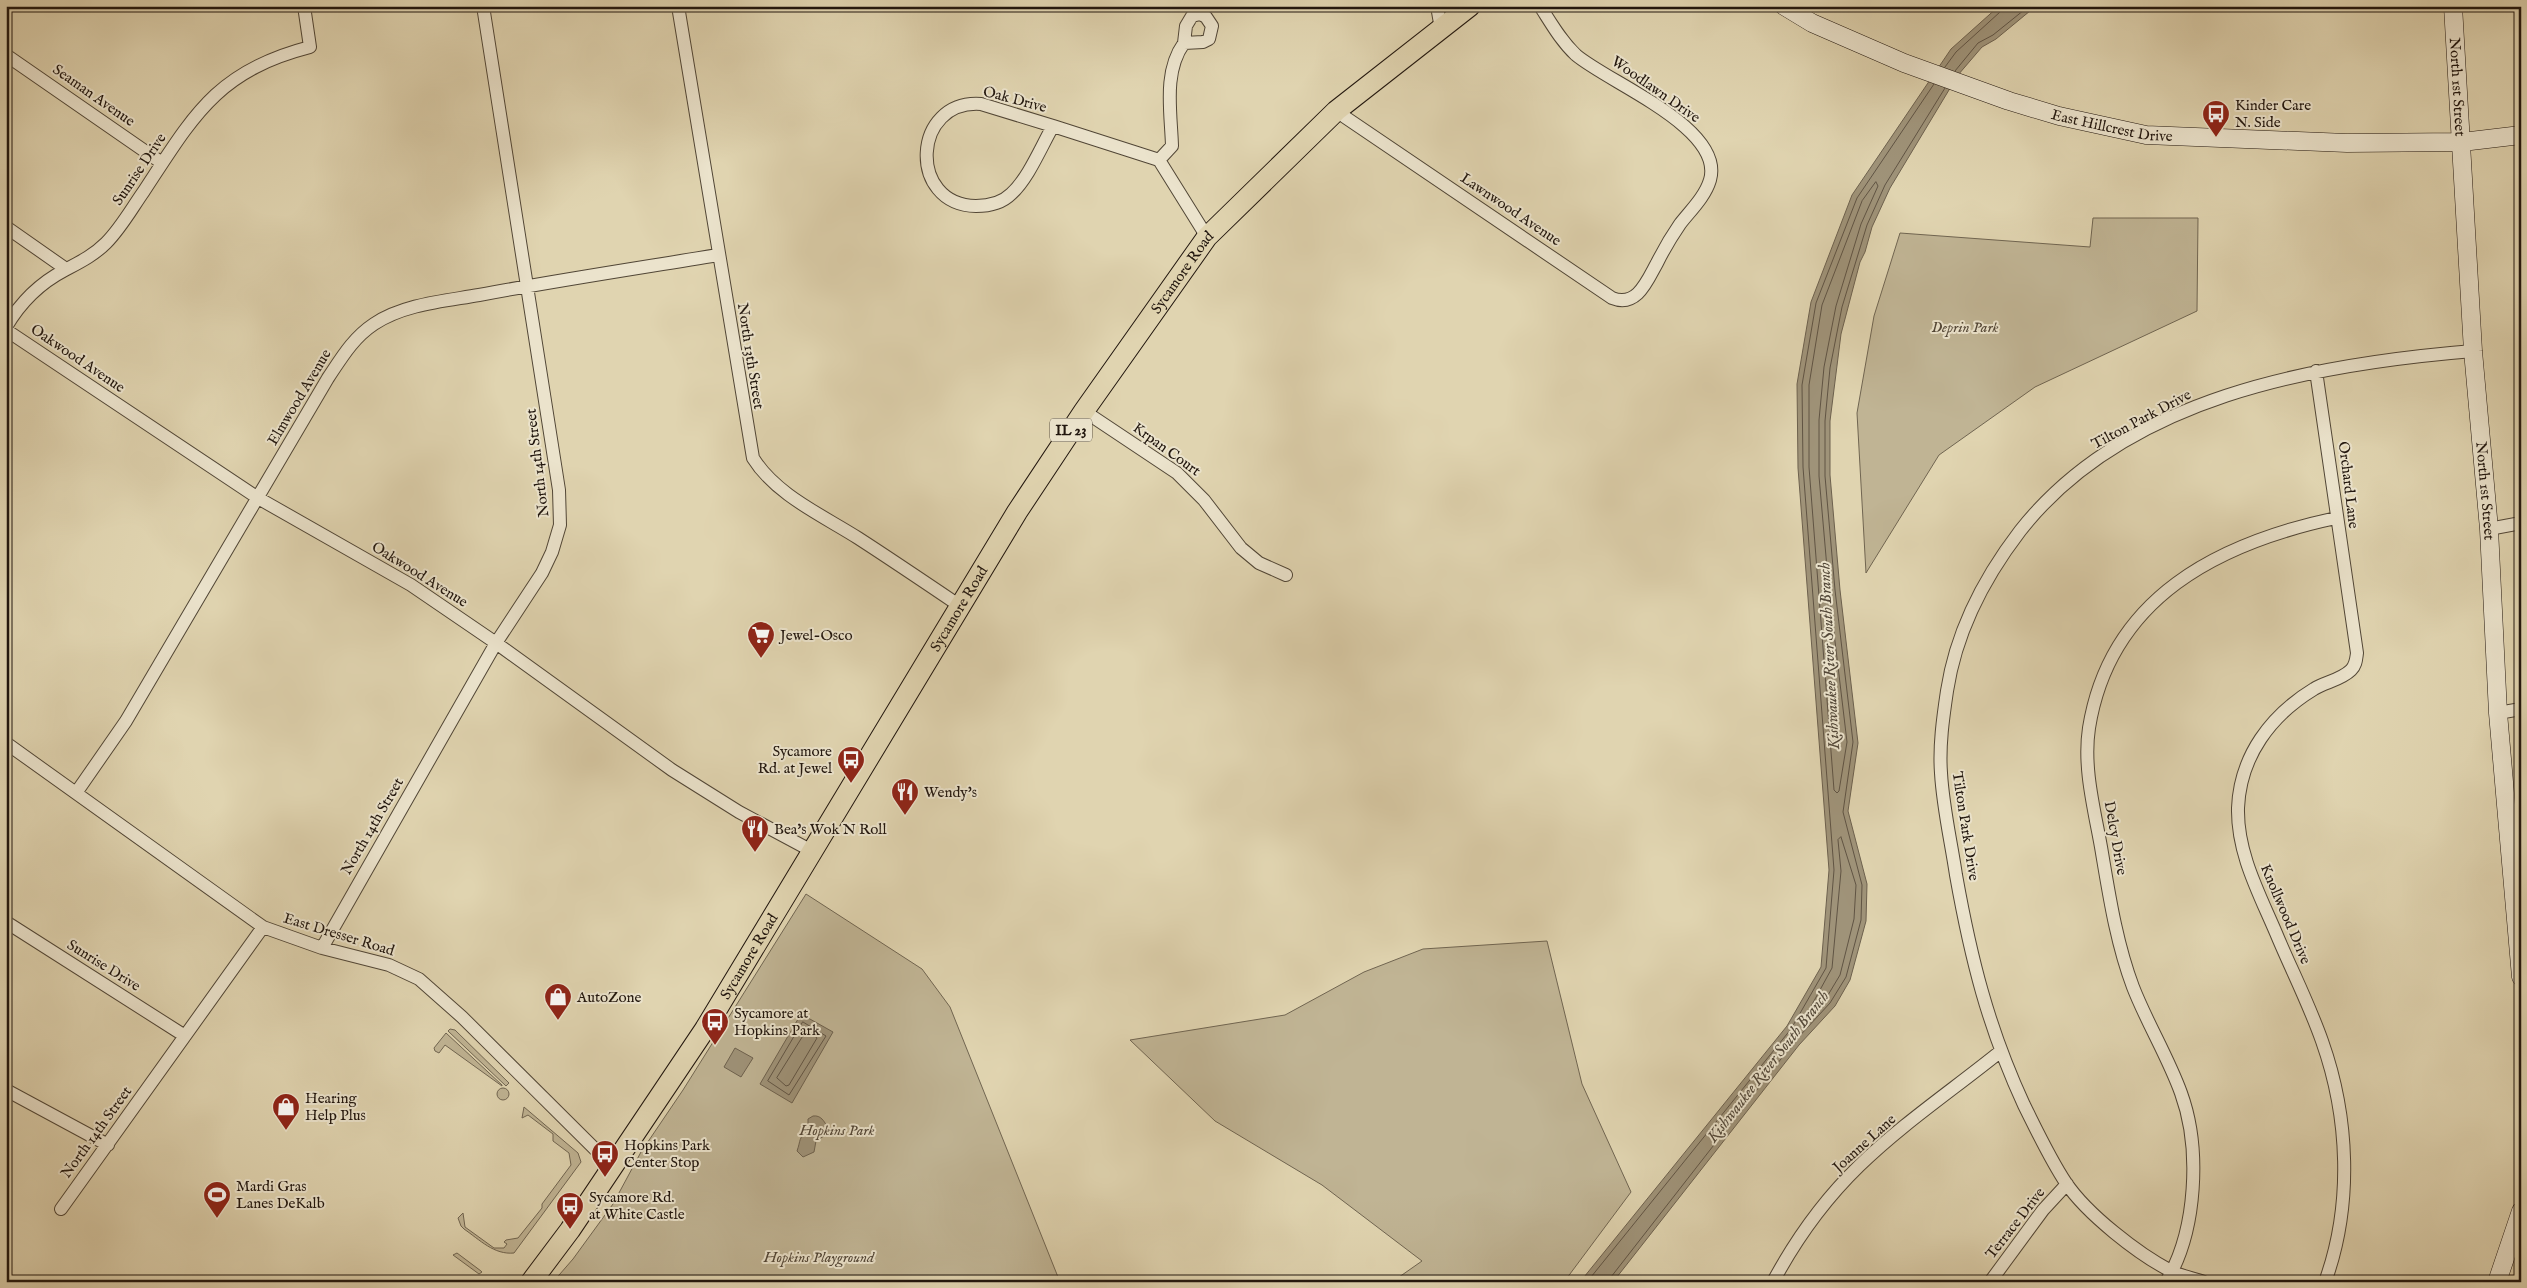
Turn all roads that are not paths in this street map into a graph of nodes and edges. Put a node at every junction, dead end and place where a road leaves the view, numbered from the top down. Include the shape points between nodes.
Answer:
1 (304, 6) edge
2 (483, 6) edge
3 (678, 6) edge
4 (1437, 6) edge
5 (1470, 6) edge
6 (1540, 6) edge
7 (1784, 6) edge
8 (2453, 6) edge
9 (1441, 29) junction
10 (1184, 43) dead end
11 (6, 55) edge
12 (1336, 111) junction
13 (1053, 126) junction
14 (2521, 135) edge
15 (2462, 142) junction
16 (1159, 160) junction
17 (162, 163) junction
18 (6, 227) edge
19 (1206, 237) junction
20 (718, 255) junction
21 (1657, 262) joint
22 (66, 269) junction
23 (529, 285) junction
24 (6, 329) edge
25 (2473, 351) junction
26 (2316, 371) junction
27 (1084, 411) junction
28 (258, 498) junction
29 (2336, 518) junction
30 (2521, 523) edge
31 (2489, 530) junction
32 (1286, 575) dead end
33 (2349, 603) joint
34 (960, 606) junction
35 (496, 643) junction
36 (2521, 709) edge
37 (2498, 713) junction
38 (6, 743) edge
39 (76, 792) junction
40 (812, 851) junction
41 (2516, 871) edge
42 (6, 922) edge
43 (263, 927) junction
44 (322, 948) junction
45 (2521, 976) edge
46 (185, 1036) junction
47 (2001, 1051) junction
48 (6, 1090) edge
49 (108, 1145) junction
50 (613, 1167) junction
51 (2067, 1184) junction
52 (61, 1210) dead end
53 (2521, 1211) edge
54 (2169, 1277) edge
55 (531, 1282) edge
56 (1773, 1282) edge
57 (1990, 1282) edge
58 (2204, 1282) edge
59 (2325, 1282) edge
60 (2497, 1282) edge

1 - 17 street, Sunrise Drive via 310,47 268,60 231,81 199,111
2 - 23 street, North 14th Street
3 - 20 street, North 13th Street
4 - 9 street
5 - 9 main road, Sycamore Road / IL 23
6 - 21 street, Woodlawn Drive via 1561,38 1578,56 1672,117 1693,134 1711,160 1707,187
7 - 15 street, East Hillcrest Drive via 1812,23 1904,63 2059,116 2146,135 2347,143
8 - 15 street, North 1st Street
9 - 12 main road, Sycamore Road / IL 23
10 - 16 street via 1175,56 1171,71 1172,146
11 - 17 street, Seaman Avenue
12 - 19 main road, Sycamore Road / IL 23
12 - 21 street, Lawnwood Avenue via 1612,298 1633,298
13 - 13 street, Oak Drive via 1018,187 999,203 974,206 953,201 940,191 929,174 925,158 930,135 944,116 960,107 974,104 990,106
13 - 16 street, Oak Drive
14 - 15 street, East Hillcrest Drive
15 - 25 street, North 1st Street
16 - 19 street
17 - 22 street, Sunrise Drive via 106,244 86,260
18 - 22 street
19 - 27 main road, Sycamore Road / IL 23
20 - 23 street, Elmwood Avenue
20 - 34 street, North 13th Street via 749,443 759,468 788,494
22 - 24 street, Sunrise Drive via 37,289 21,305
23 - 28 street, Elmwood Avenue via 421,306 386,318 366,330 348,348
23 - 35 street, North 14th Street via 559,490 560,525 542,573
24 - 28 street, Oakwood Avenue
25 - 26 street, Tilton Park Drive
25 - 31 street, North 1st Street
26 - 29 street, Orchard Lane
26 - 47 street, Tilton Park Drive via 2236,392 2202,405 2149,429 2090,464 2057,492 2021,530 1972,607 1949,680 1941,772 1968,944 1986,1013
27 - 32 street, Krpan Court via 1177,473 1204,500 1241,548 1259,563
27 - 34 main road, Sycamore Road / IL 23
28 - 35 street, Oakwood Avenue via 411,585
28 - 39 street, Elmwood Avenue via 126,721
29 - 33 street, Orchard Lane
29 - 54 street, Delcy Drive via 2246,544 2195,570 2153,601 2128,630 2105,669 2089,728 2089,777 2119,940 2133,988 2181,1094 2191,1133 2192,1195 2188,1220
30 - 31 street
31 - 37 street, North 1st Street
33 - 59 street, Knollwood Drive via 2356,653 2354,667 2347,674 2298,699 2269,726 2251,755 2238,806 2245,859 2322,1041 2339,1106 2344,1177 2341,1217 2334,1258
34 - 40 main road, Sycamore Road / IL 23
35 - 40 street, Oakwood Avenue via 672,770 739,812
35 - 44 street, North 14th Street
36 - 37 street
37 - 41 street, North 1st Street
38 - 39 street, East Dresser Road
39 - 43 street, East Dresser Road
40 - 50 main road, Sycamore Road / IL 23 via 705,1029
41 - 45 street, North 1st Street
42 - 46 street, Sunrise Drive
43 - 44 street, East Dresser Road
43 - 46 street, North 14th Street
44 - 50 street, East Dresser Road via 374,960 419,980 462,1017
46 - 49 street, North 14th Street
47 - 51 street, Tilton Park Drive via 2032,1121
47 - 56 street, Joanne Lane via 1858,1166 1802,1232
48 - 49 street
49 - 52 street, North 14th Street
50 - 55 main road, Sycamore Road / IL 23
51 - 54 street, Tilton Park Drive via 2103,1222
51 - 57 street, Terrace Drive via 2043,1210
53 - 60 street
54 - 58 street, Tilton Park Drive

